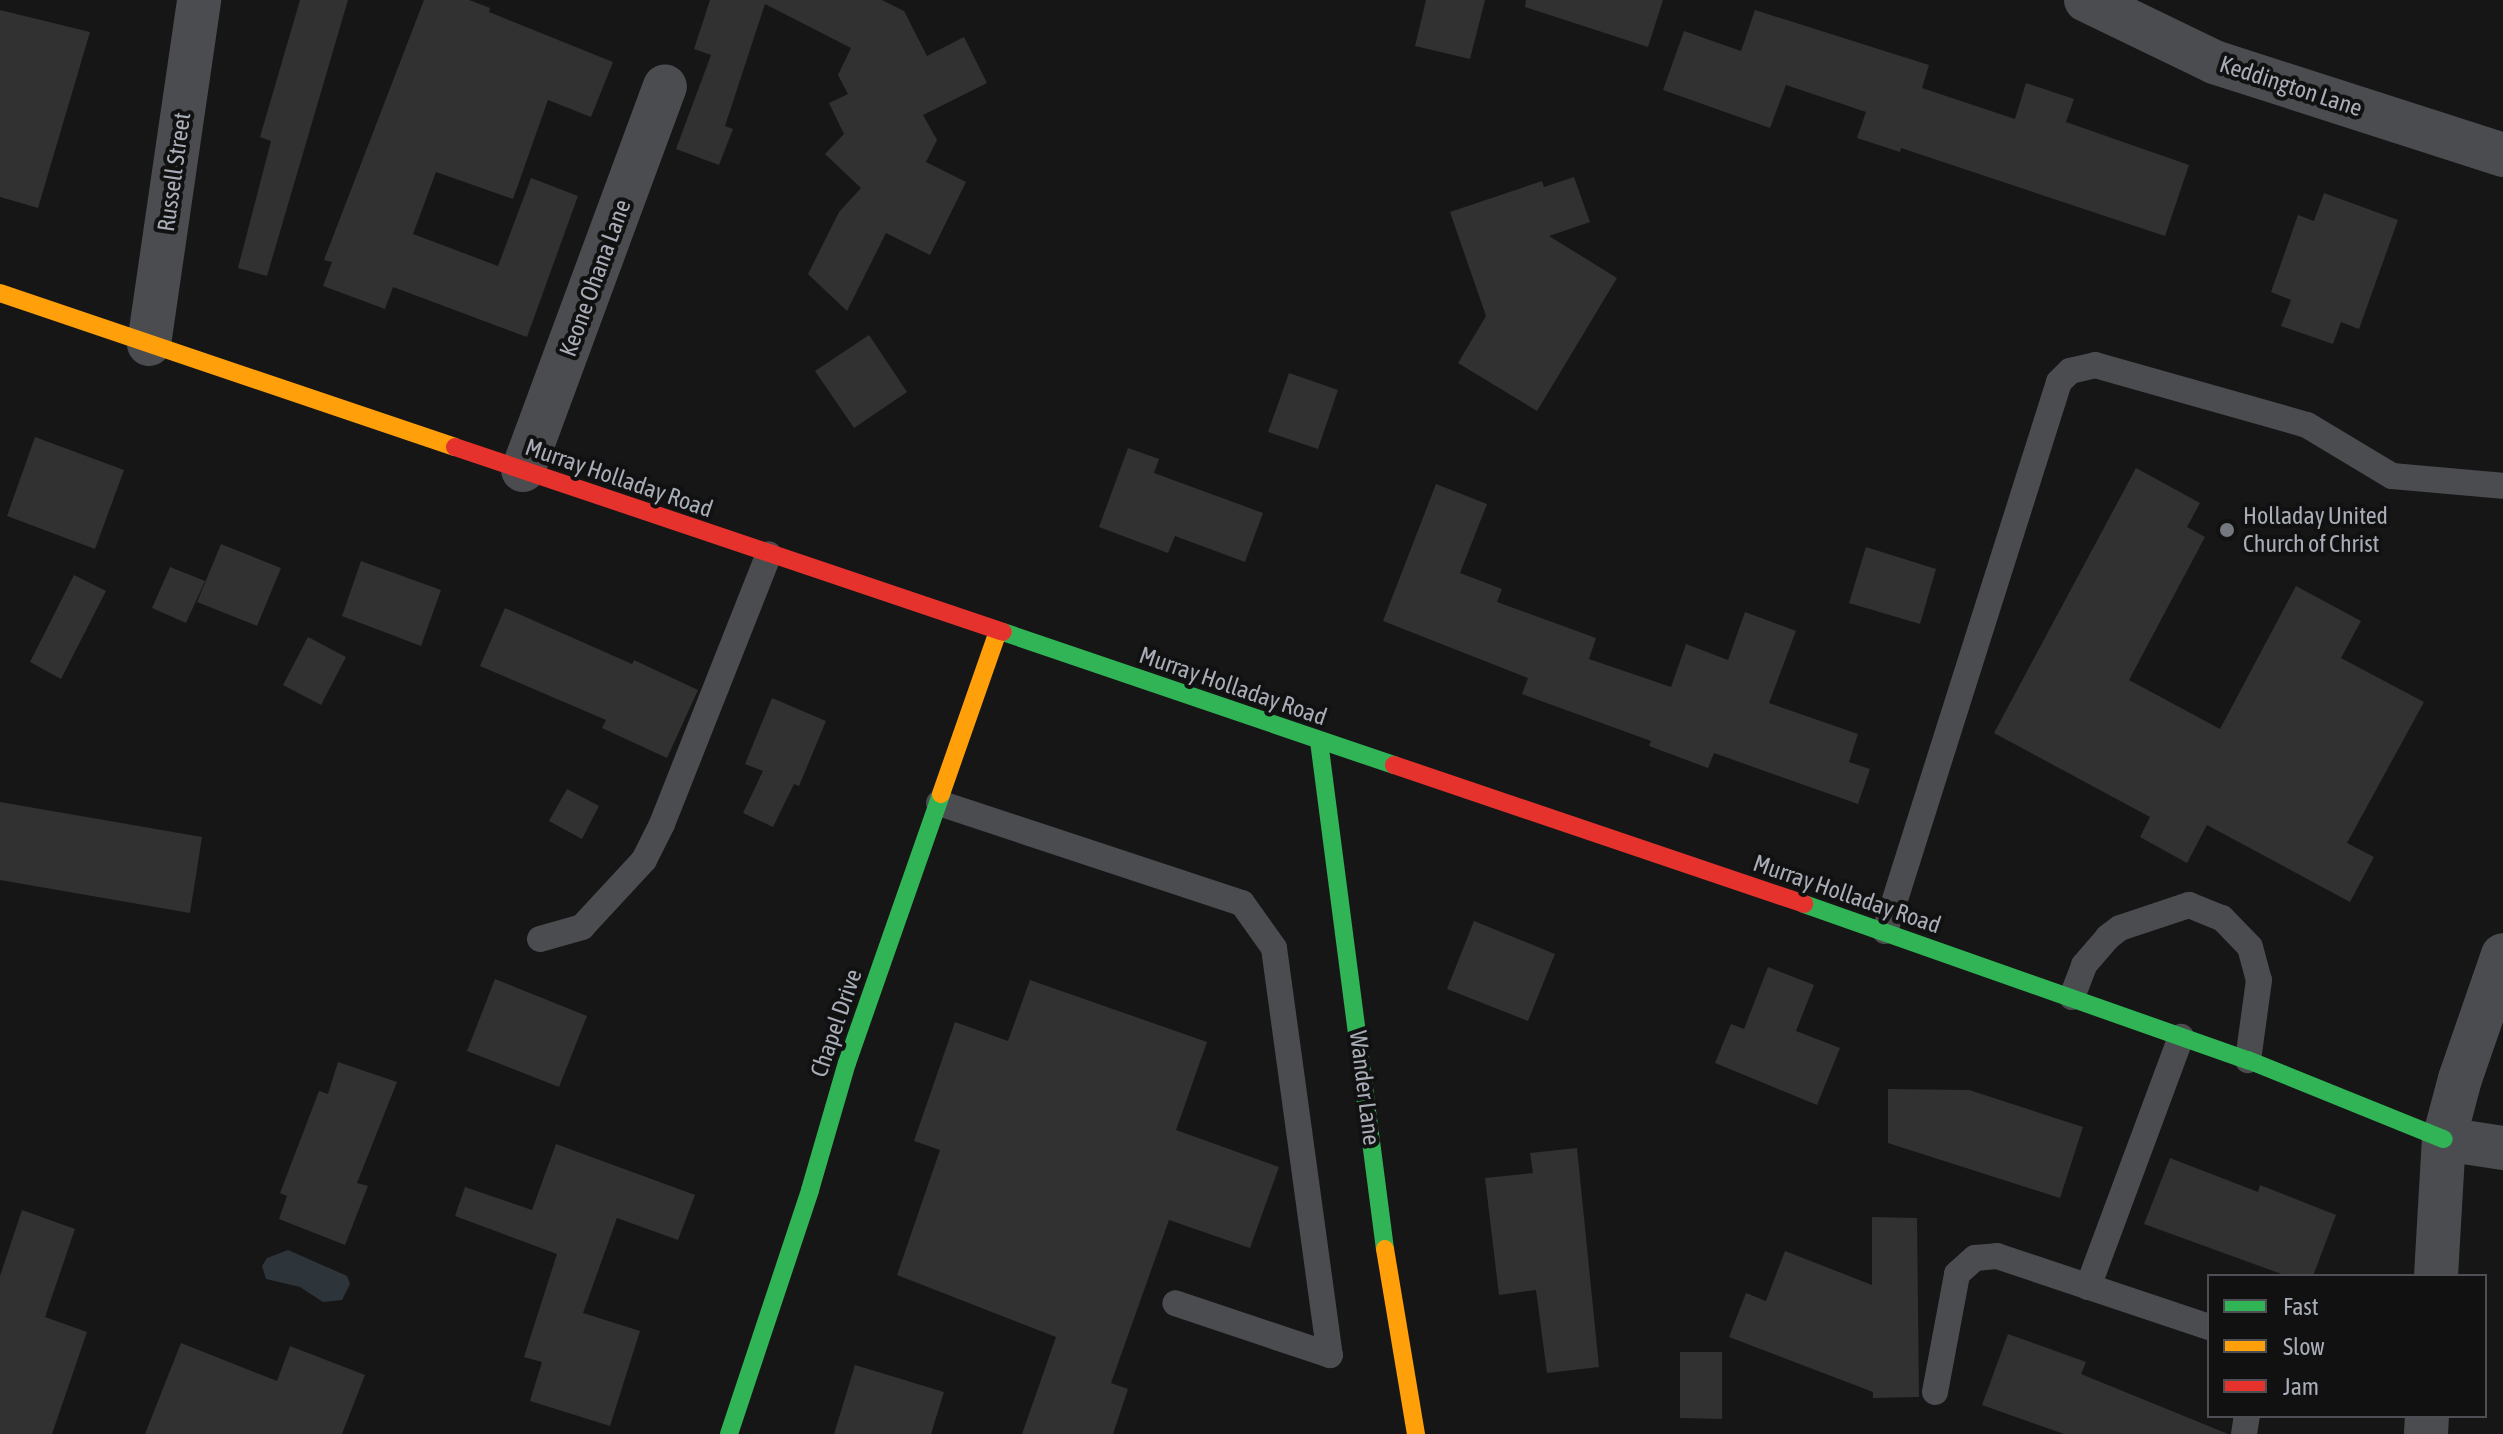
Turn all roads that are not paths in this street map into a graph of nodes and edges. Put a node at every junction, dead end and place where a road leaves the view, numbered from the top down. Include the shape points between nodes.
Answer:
1 (199, 0) edge
2 (2086, 0) edge
3 (665, 86) dead end
4 (2503, 155) edge
5 (0, 293) edge
6 (149, 344) junction
7 (523, 470) junction
8 (2494, 485) edge
9 (769, 554) junction
10 (998, 631) junction
11 (1319, 741) junction
12 (939, 803) junction
13 (1885, 931) junction
14 (540, 939) dead end
15 (2503, 955) edge
16 (2072, 997) junction
17 (2181, 1037) junction
18 (2248, 1060) junction
19 (2444, 1139) junction
20 (2503, 1148) edge
21 (2436, 1274) edge
22 (2088, 1287) junction
23 (1175, 1303) dead end
24 (2207, 1326) edge
25 (1935, 1392) dead end
26 (729, 1434) edge
27 (1416, 1434) edge

1 - 6 street, Russell Street
2 - 4 street, Keddington Lane via 2214,62
3 - 7 street, Keone Ohana Lane
5 - 6 street, Murray Holladay Road
6 - 7 street, Murray Holladay Road
7 - 9 street, Murray Holladay Road
8 - 13 lane via 2392,476 2307,425 2095,365 2070,371 2059,382
9 - 10 street, Murray Holladay Road
9 - 14 lane via 644,860 582,927
10 - 11 street, Murray Holladay Road
10 - 12 street, Chapel Drive
11 - 13 street, Murray Holladay Road
11 - 27 street, Wander Lane via 1391,1293
12 - 23 lane via 1242,903 1274,948 1330,1355
12 - 26 street, Chapel Drive via 847,1063
13 - 16 street, Murray Holladay Road
15 - 19 street
16 - 17 street, Murray Holladay Road
16 - 18 lane via 2084,965 2108,937 2189,905 2222,918 2250,947 2259,980
17 - 18 street, Murray Holladay Road
17 - 22 lane
18 - 19 street, Murray Holladay Road
19 - 20 street
19 - 21 street
22 - 24 lane
22 - 25 lane via 1997,1256 1975,1258 1957,1274

